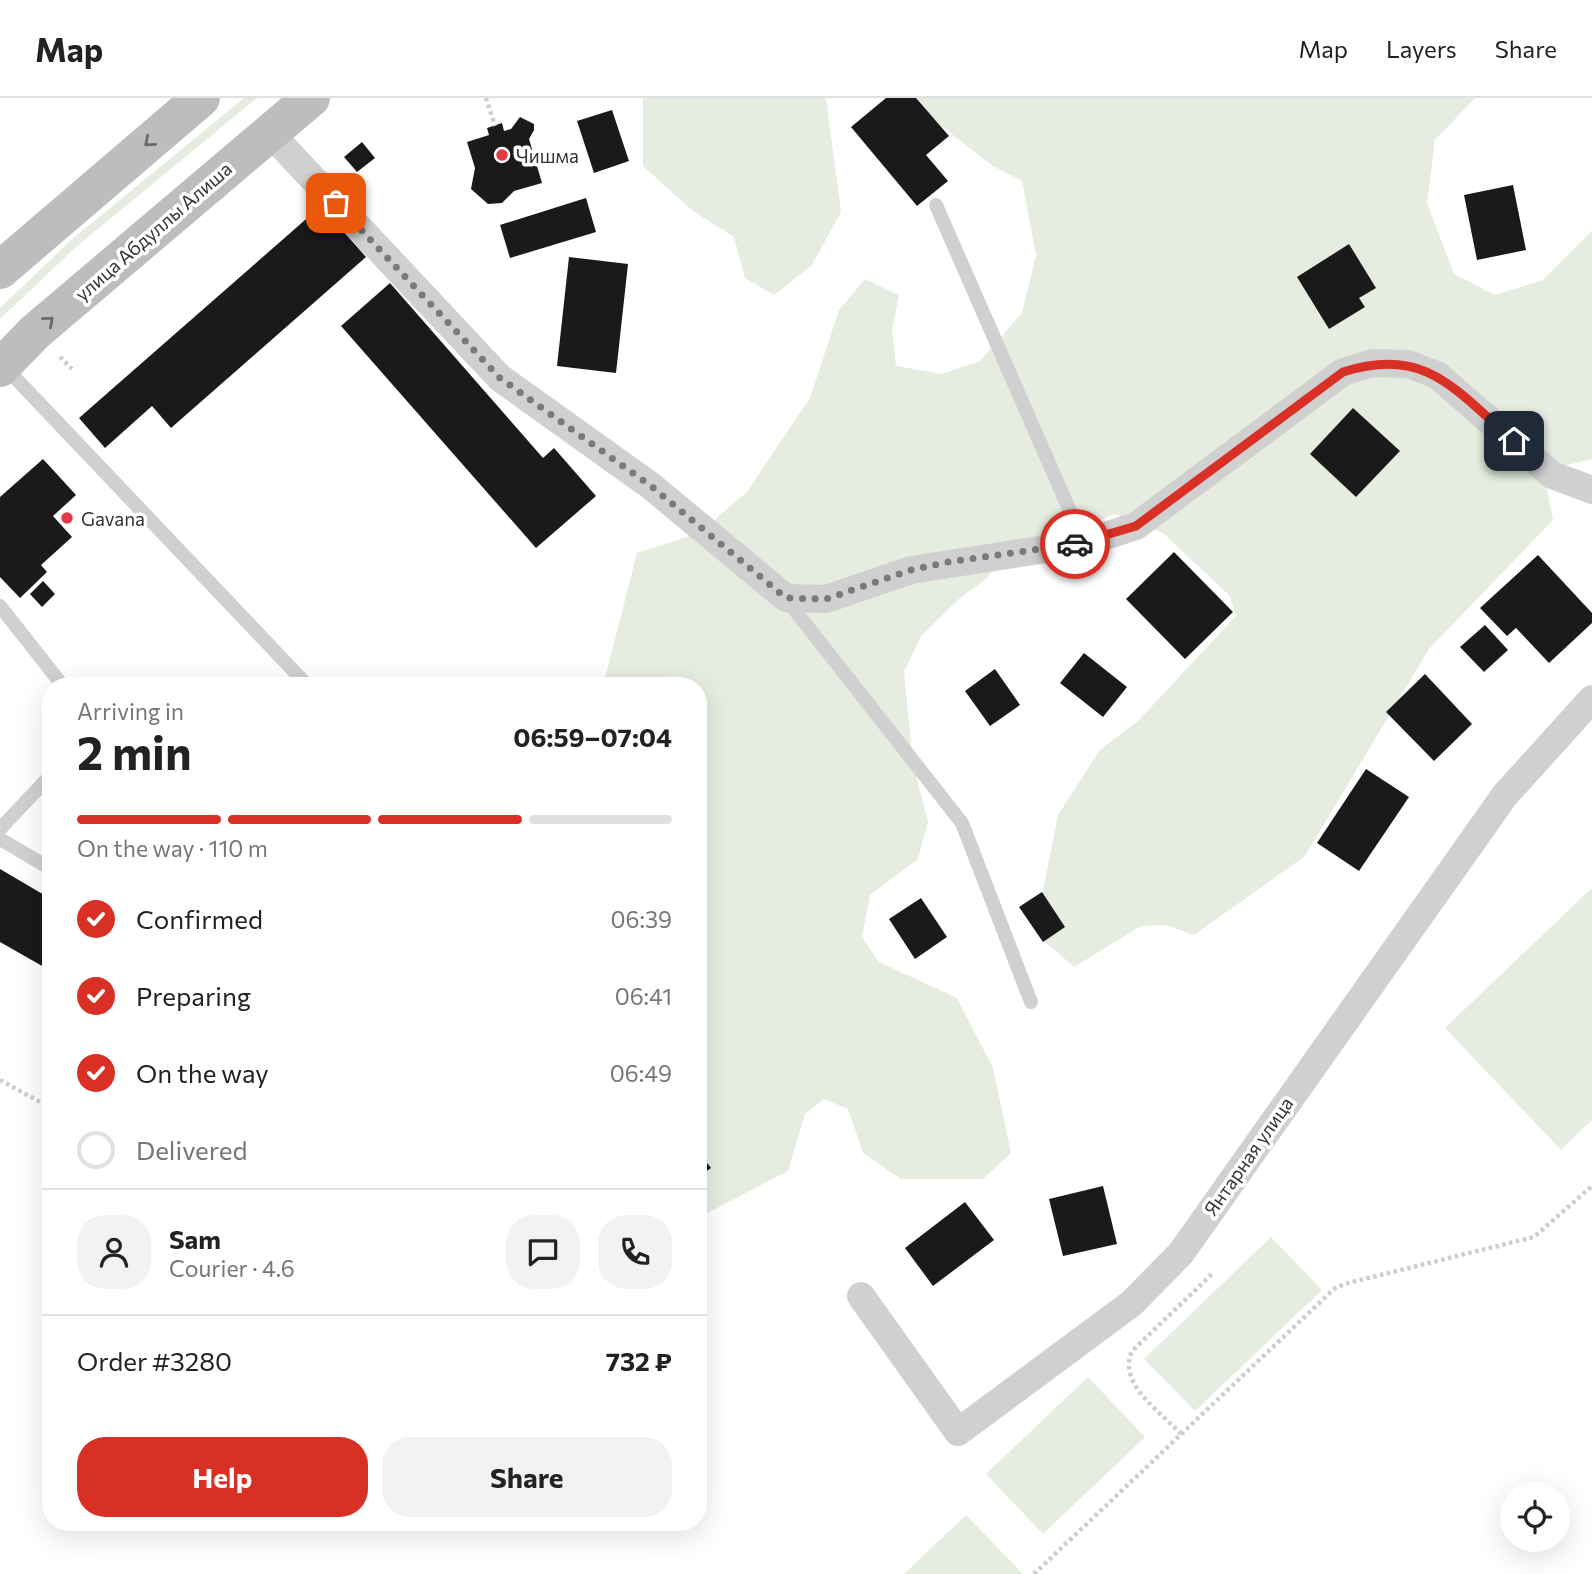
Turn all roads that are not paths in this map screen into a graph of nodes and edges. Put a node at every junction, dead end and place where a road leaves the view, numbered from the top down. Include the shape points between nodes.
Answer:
1 (201, 98) edge
2 (311, 98) edge
3 (269, 132) junction
4 (936, 205) dead end
5 (0, 270) edge
6 (2, 367) edge
7 (1592, 490) edge
8 (1084, 543) junction
9 (786, 598) junction
10 (0, 606) edge
11 (56, 677) edge
12 (299, 677) edge
13 (1592, 699) edge
14 (42, 785) edge
15 (0, 829) edge
16 (0, 839) edge
17 (42, 864) edge
18 (1031, 1002) dead end
19 (861, 1296) dead end

1 -> 5 main road
2 - 3 main road, улица Абдуллы Алиша
6 -> 3 main road, улица Абдуллы Алиша via 35,332
3 - 9 street via 500,378 651,486
4 - 8 lane
6 - 12 lane
7 - 8 street via 1552,475 1437,375 1408,364 1372,363 1343,372 1136,526
8 - 9 street via 911,570 826,599
9 - 18 lane via 962,824
10 - 11 lane
13 - 19 street, Янтарная улица via 1505,795 1181,1253 1132,1303 958,1432
14 - 15 lane
16 - 17 lane

